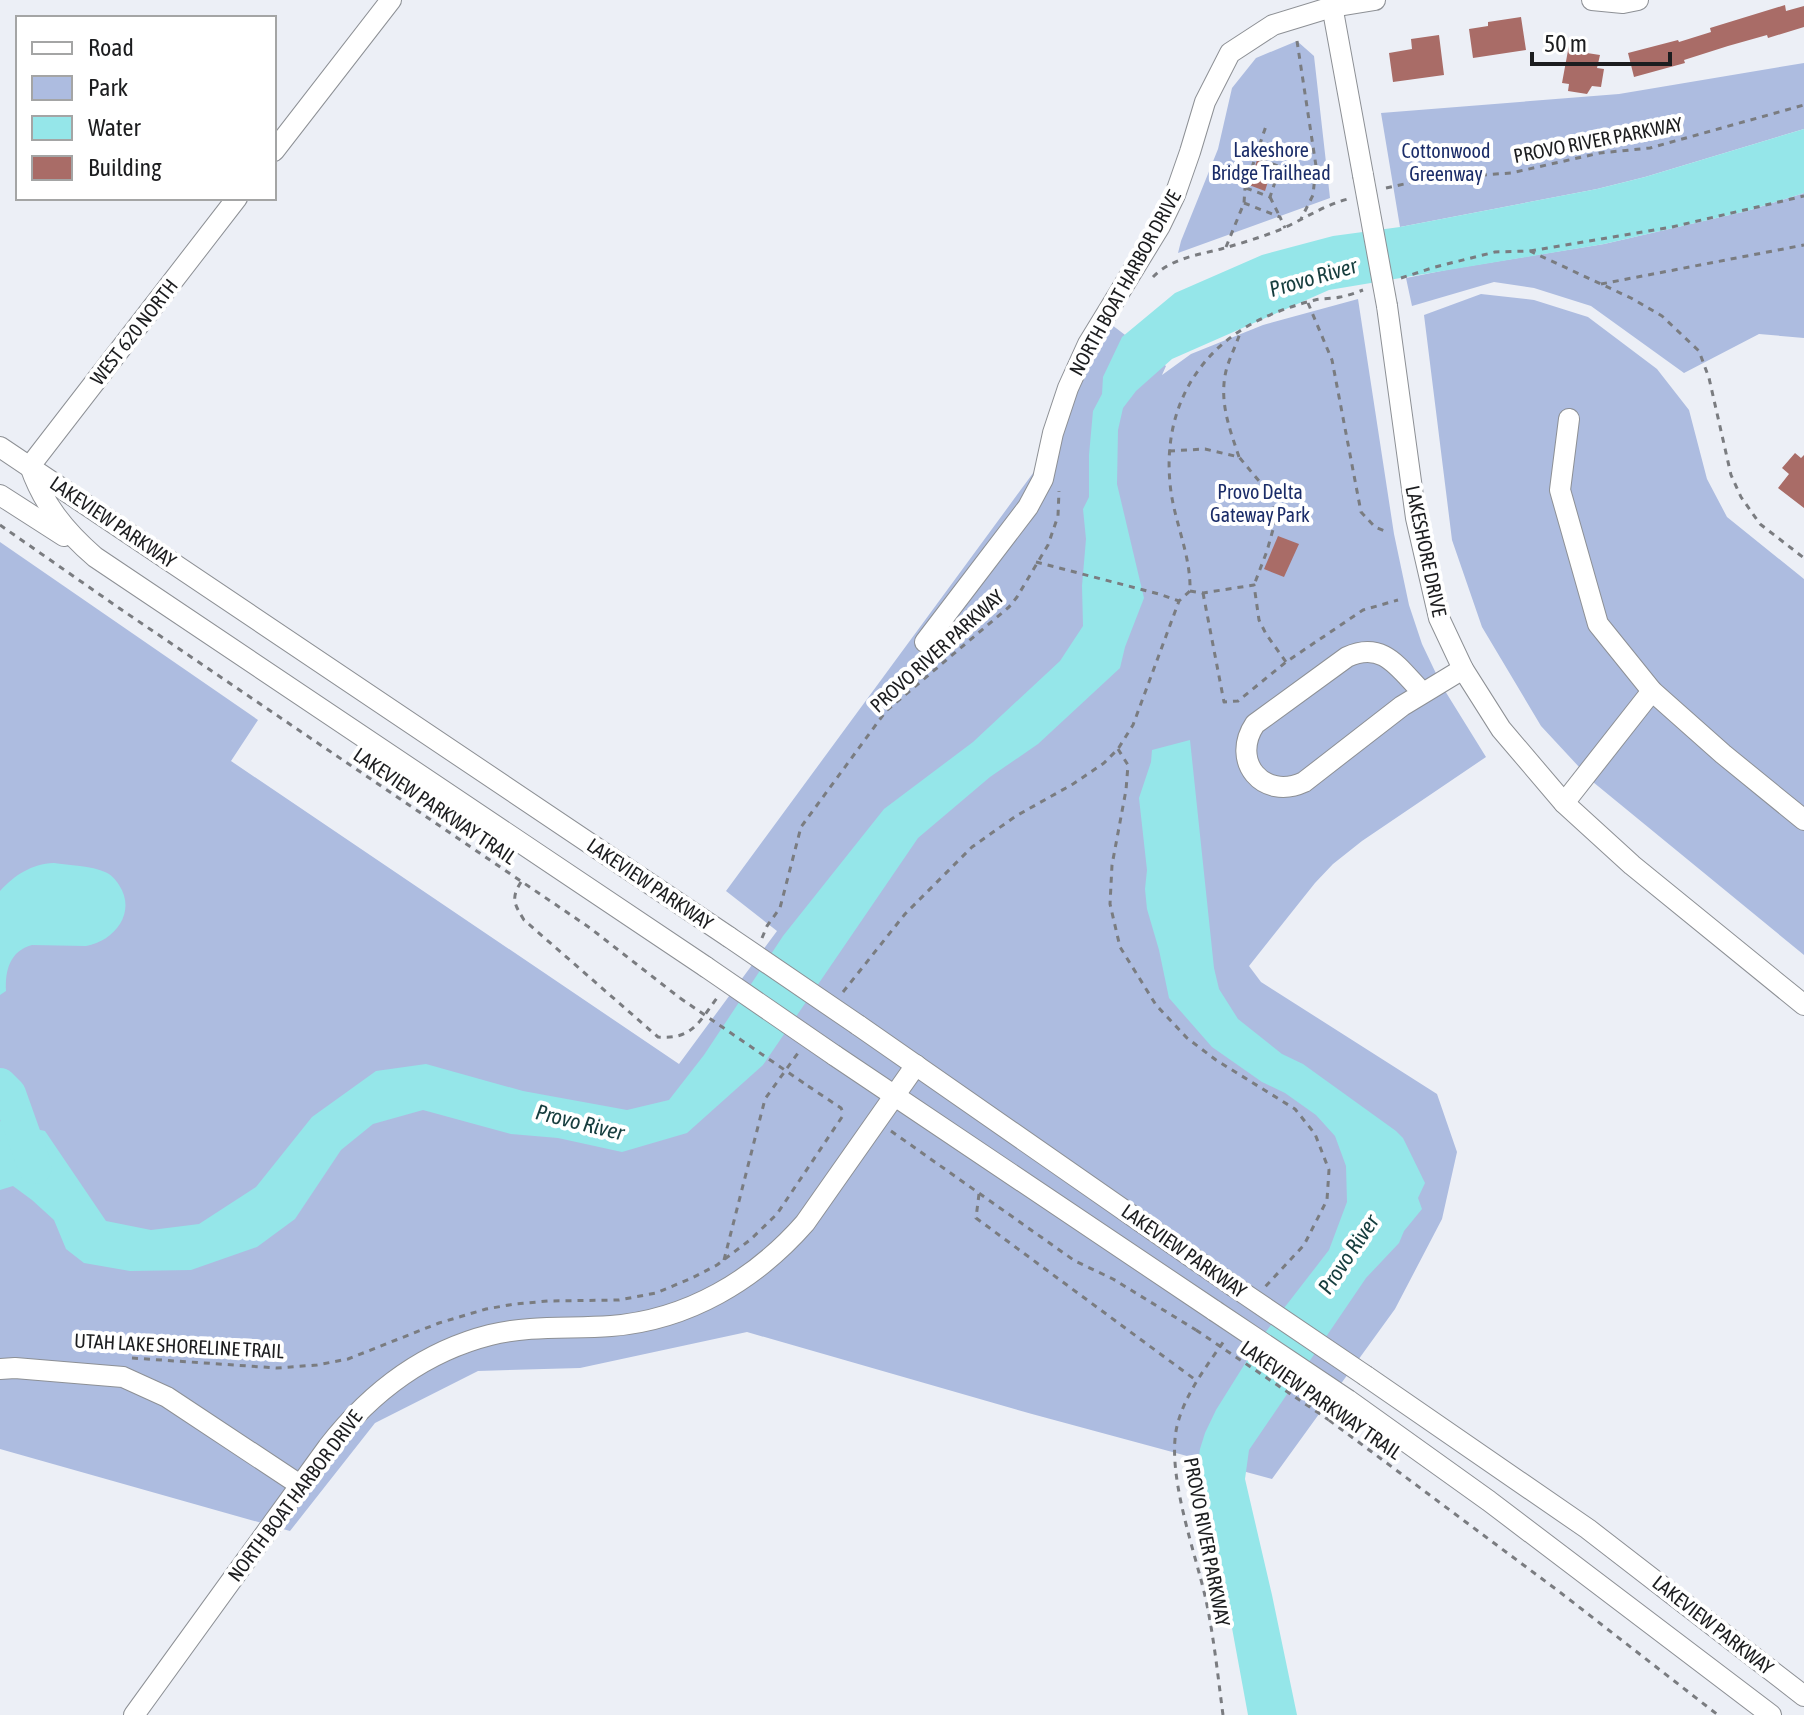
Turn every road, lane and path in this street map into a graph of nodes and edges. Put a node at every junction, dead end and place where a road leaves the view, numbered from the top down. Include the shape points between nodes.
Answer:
1 (391, 0) edge
2 (1375, 0) edge
3 (1592, 0) edge
4 (1638, 0) edge
5 (1332, 3) edge
6 (1297, 41) dead end
7 (1804, 105) edge
8 (1267, 123) dead end
9 (276, 148) edge
10 (1256, 157) junction
11 (1245, 188) junction
12 (1388, 188) dead end
13 (1358, 196) dead end
14 (1804, 196) edge
15 (1270, 197) junction
16 (235, 200) edge
17 (1244, 203) junction
18 (1280, 217) junction
19 (1301, 219) junction
20 (1285, 228) junction
21 (1804, 245) edge
22 (1226, 247) junction
23 (1530, 251) junction
24 (1394, 280) dead end
25 (1148, 281) dead end
26 (1601, 284) junction
27 (1368, 289) dead end
28 (1308, 303) junction
29 (1241, 330) junction
30 (1569, 419) dead end
31 (0, 447) edge
32 (1169, 451) junction
33 (1239, 457) junction
34 (30, 466) junction
35 (1059, 487) dead end
36 (0, 495) edge
37 (0, 525) edge
38 (1385, 531) dead end
39 (95, 557) junction
40 (1804, 558) edge
41 (1036, 562) junction
42 (1254, 585) junction
43 (1190, 591) junction
44 (1203, 593) junction
45 (1398, 600) dead end
46 (1179, 601) junction
47 (925, 642) dead end
48 (1286, 662) junction
49 (1463, 669) junction
50 (1652, 691) junction
51 (1423, 693) junction
52 (1118, 749) junction
53 (1564, 803) junction
54 (1804, 820) edge
55 (521, 882) junction
56 (762, 937) dead end
57 (843, 992) dead end
58 (717, 998) dead end
59 (1804, 1005) edge
60 (798, 1054) dead end
61 (916, 1065) junction
62 (894, 1096) junction
63 (847, 1114) joint
64 (892, 1132) dead end
65 (979, 1194) junction
66 (724, 1260) junction
67 (1266, 1287) dead end
68 (1230, 1332) dead end
69 (123, 1358) dead end
70 (0, 1369) edge
71 (1198, 1381) junction
72 (300, 1485) junction
73 (1804, 1696) edge
74 (134, 1715) edge
75 (1223, 1715) edge
76 (1718, 1715) edge
77 (1771, 1715) edge

1 - 9 street
2 - 5 street, NORTH BOAT HARBOR DRIVE
3 - 4 street
5 - 47 street, NORTH BOAT HARBOR DRIVE via 1273,25 1230,53 1205,102 1171,203 1068,388 1043,479 1028,507
5 - 49 street, LAKESHORE DRIVE, bridge via 1387,306 1416,518 1439,618
6 - 19 path via 1316,166 1313,195
7 - 12 path, PROVO RIVER PARKWAY via 1650,148
8 - 10 path
10 - 11 path
10 - 15 path via 1280,167
11 - 15 path
11 - 17 path
13 - 19 path
14 - 23 path via 1672,227
15 - 18 path
16 - 34 street, WEST 620 NORTH
17 - 18 path
17 - 22 path
18 - 20 path
19 - 20 path
20 - 22 path
21 - 26 path
22 - 25 path via 1174,261
23 - 24 path via 1495,252
23 - 26 path
26 - 40 path via 1662,316 1699,351 1741,497 1760,524
27 - 28 path
28 - 29 path
28 - 38 path via 1332,360 1361,512
29 - 32 path via 1218,346 1195,375 1182,397
29 - 33 path via 1224,385 1226,421
30 - 50 street via 1560,490 1598,624
31 - 34 street
32 - 33 path via 1205,449
32 - 43 path
33 - 42 path via 1269,493 1275,515
34 - 39 street, LAKEVIEW PARKWAY via 51,510
34 - 61 street, LAKEVIEW PARKWAY, bridge
35 - 41 path, PROVO RIVER PARKWAY via 1058,516
36 - 39 street
37 - 55 path, LAKEVIEW PARKWAY TRAIL
39 - 62 street, LAKEVIEW PARKWAY, bridge
41 - 46 path
41 - 56 path, PROVO RIVER PARKWAY via 1009,607 886,711 801,827 780,908
42 - 44 path
42 - 48 path via 1259,620
43 - 44 path
43 - 46 path
44 - 48 path via 1224,702 1238,701
45 - 48 path via 1363,610
46 - 52 path via 1133,725
49 - 51 street
49 - 53 street, LAKESHORE DRIVE via 1501,729
50 - 53 street
50 - 54 street
51 - 51 street via 1296,786 1268,784 1249,765 1247,739 1255,724 1355,653 1388,657
52 - 57 path via 972,847 905,914
52 - 67 path via 1128,765 1110,904 1120,947 1179,1031 1295,1109 1315,1134 1329,1170 1327,1200 1304,1245
53 - 59 street, LAKESHORE DRIVE
55 - 58 path via 514,904 524,920 658,1037 675,1039 687,1033
55 - 63 path, LAKEVIEW PARKWAY TRAIL, bridge
60 - 66 path via 765,1099
61 - 62 street, NORTH BOAT HARBOR DRIVE
61 - 73 street, LAKEVIEW PARKWAY, bridge via 1588,1529
62 - 72 street, NORTH BOAT HARBOR DRIVE via 805,1223 776,1253 725,1291 639,1322 515,1330 445,1351 400,1376 361,1408
62 - 77 street, LAKEVIEW PARKWAY, bridge via 1348,1400
63 - 66 path, UTAH LAKE SHORELINE TRAIL via 777,1214
64 - 65 path, LAKEVIEW PARKWAY TRAIL
65 - 71 path via 976,1218
65 - 76 path, LAKEVIEW PARKWAY TRAIL, bridge via 1075,1261 1196,1330 1329,1420
66 - 69 path, UTAH LAKE SHORELINE TRAIL via 656,1293 486,1309 348,1359 317,1365 277,1368
68 - 71 path, PROVO RIVER PARKWAY
70 - 72 street via 123,1377 167,1397
71 - 75 path, PROVO RIVER PARKWAY via 1186,1398 1177,1428 1174,1463 1207,1603
72 - 74 street, NORTH BOAT HARBOR DRIVE

